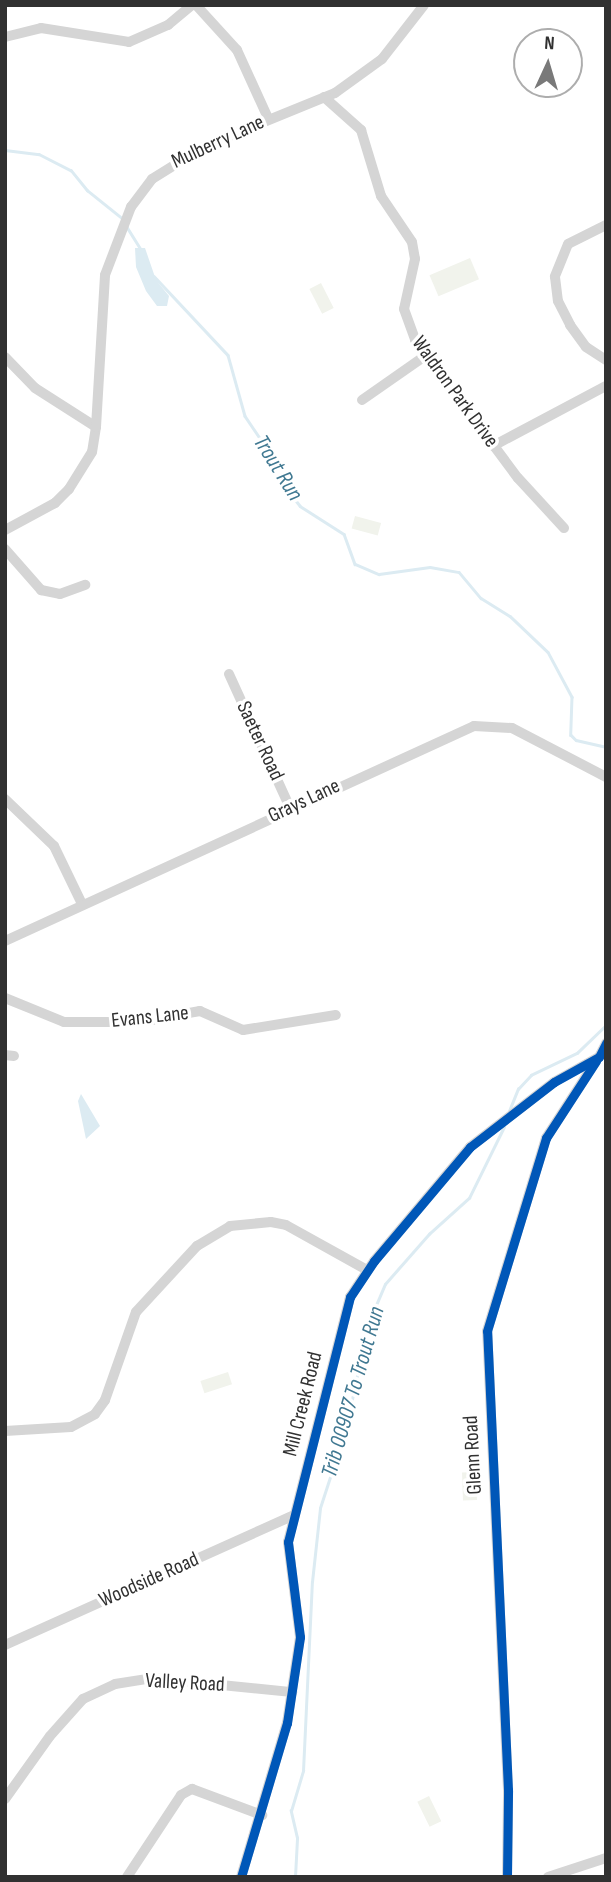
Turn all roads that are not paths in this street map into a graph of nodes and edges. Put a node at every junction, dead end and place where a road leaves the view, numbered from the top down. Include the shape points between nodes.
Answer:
1 (194, 5) edge
2 (424, 5) edge
3 (5, 37) edge
4 (324, 97) junction
5 (268, 118) junction
6 (606, 225) edge
7 (425, 356) junction
8 (5, 357) edge
9 (606, 360) edge
10 (606, 386) edge
11 (362, 400) dead end
12 (96, 428) junction
13 (494, 446) junction
14 (564, 528) dead end
15 (5, 530) edge
16 (5, 549) edge
17 (85, 585) dead end
18 (229, 674) dead end
19 (606, 777) edge
20 (5, 799) edge
21 (290, 808) junction
22 (82, 904) junction
23 (5, 941) edge
24 (5, 998) edge
25 (336, 1014) dead end
26 (606, 1043) edge
27 (602, 1058) edge
28 (367, 1270) junction
29 (5, 1431) edge
30 (292, 1516) junction
31 (5, 1645) edge
32 (292, 1692) junction
33 (5, 1799) edge
34 (262, 1815) junction
35 (606, 1858) edge
36 (127, 1877) edge
37 (241, 1877) edge
38 (508, 1877) edge
39 (548, 1877) edge

1 - 3 street via 168,25 129,41 49,28
1 - 5 street via 237,50
2 - 4 street, Mulberry Lane via 408,32 383,59
4 - 5 street, Mulberry Lane
4 - 7 street, Waldron Park Drive via 357,124 381,195 412,242 415,259 404,309
5 - 12 street, Mulberry Lane via 164,167 125,222 105,275
6 - 9 street via 568,244 555,277 558,301 570,325 586,347
7 - 11 street
7 - 13 street, Waldron Park Drive
8 - 12 street via 35,388
10 - 13 street
12 - 15 street, Mulberry Lane via 92,452 69,489 55,503
13 - 14 street, Waldron Park Drive
16 - 17 street via 41,590 60,594
18 - 21 street, Saeter Road
19 - 21 street, Grays Lane via 512,728 474,726
20 - 22 street via 54,846
21 - 22 street, Grays Lane
22 - 23 street, Grays Lane
24 - 25 street, Evans Lane via 64,1022 141,1021 200,1011 211,1012 243,1030
26 - 27 street
27 - 28 street, Mill Creek Road via 554,1082 470,1147
27 - 38 street, Glenn Road via 545,1138 487,1331
28 - 29 street via 286,1225 230,1226 197,1246 136,1312 106,1400 95,1414 71,1427
28 - 30 street, Mill Creek Road via 346,1309
30 - 31 street, Woodside Road
30 - 32 street, Mill Creek Road via 287,1557 300,1637
32 - 33 street, Valley Road via 151,1678 115,1684 83,1699
32 - 34 street, Mill Creek Road
34 - 36 street via 192,1789 181,1795
34 - 37 street, Mill Creek Road
35 - 39 street

